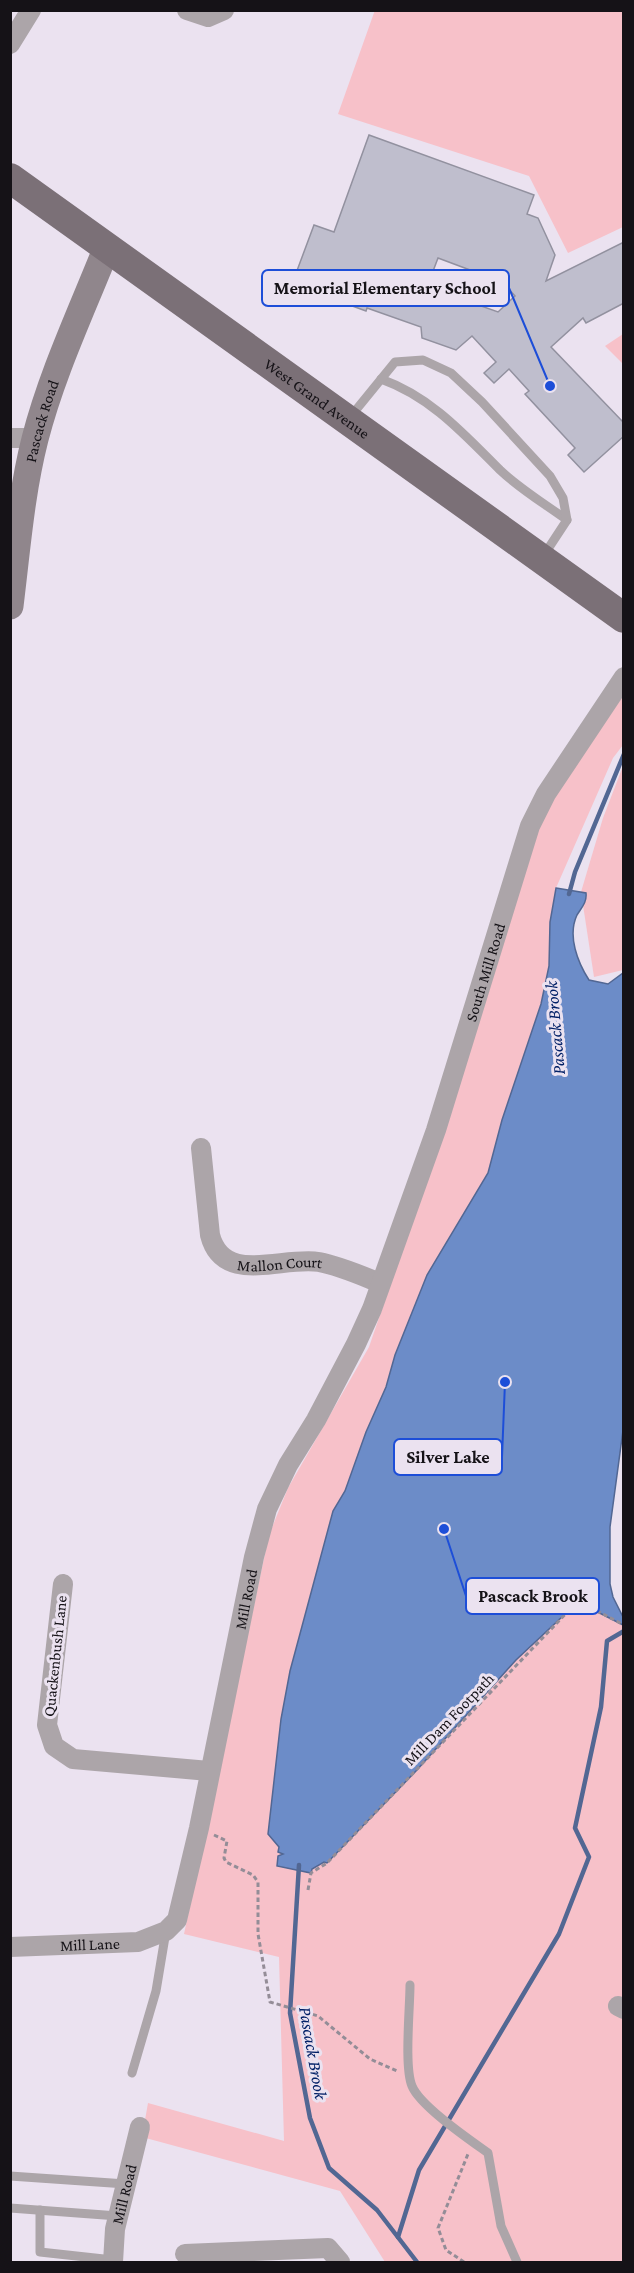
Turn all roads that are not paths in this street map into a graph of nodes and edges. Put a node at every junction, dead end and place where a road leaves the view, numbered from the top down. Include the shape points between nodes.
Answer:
1 (31, 10) edge
2 (186, 10) edge
3 (224, 10) edge
4 (10, 44) edge
5 (10, 178) edge
6 (107, 247) junction
7 (381, 379) junction
8 (348, 420) junction
9 (23, 438) edge
10 (567, 520) junction
11 (541, 559) junction
12 (10, 606) edge
13 (624, 618) edge
14 (624, 677) edge
15 (201, 1148) dead end
16 (380, 1283) junction
17 (63, 1584) dead end
18 (209, 1771) junction
19 (166, 1931) junction
20 (10, 1947) edge
21 (410, 1985) dead end
22 (132, 2073) dead end
23 (140, 2127) dead end
24 (10, 2176) edge
25 (126, 2184) junction
26 (10, 2208) edge
27 (40, 2210) junction
28 (118, 2216) junction
29 (184, 2254) dead end
30 (334, 2255) edge
31 (113, 2261) edge
32 (517, 2262) edge

1 - 4 street
2 - 3 street via 208,17
5 - 6 main road, West Grand Avenue
6 - 8 main road, West Grand Avenue
6 - 9 street, Pascack Road via 59,366
7 - 8 lane
7 - 10 lane via 403,387 453,423 501,471
7 - 10 lane via 395,362 423,360 451,373 550,476 563,498
8 - 11 main road, West Grand Avenue
9 - 12 street, Pascack Road via 21,509
10 - 11 lane
11 - 13 main road, West Grand Avenue
14 - 16 street, South Mill Road via 546,794 530,825 435,1130
15 - 16 street, Mallon Court via 210,1235 220,1256 242,1266 317,1262
16 - 18 street, Mill Road via 356,1344 267,1509
17 - 18 street, Quackenbush Lane via 47,1725 54,1746 73,1759
18 - 19 street, Mill Road via 180,1912
19 - 20 street, Mill Lane via 138,1942
19 - 22 lane via 156,1991
21 - 32 lane via 412,2088 431,2109 488,2153 501,2226
23 - 25 street, Mill Road
24 - 25 lane
25 - 28 street, Mill Road
26 - 27 lane
27 - 28 lane
27 - 31 lane via 40,2252
28 - 31 street, Mill Road
29 - 30 street

